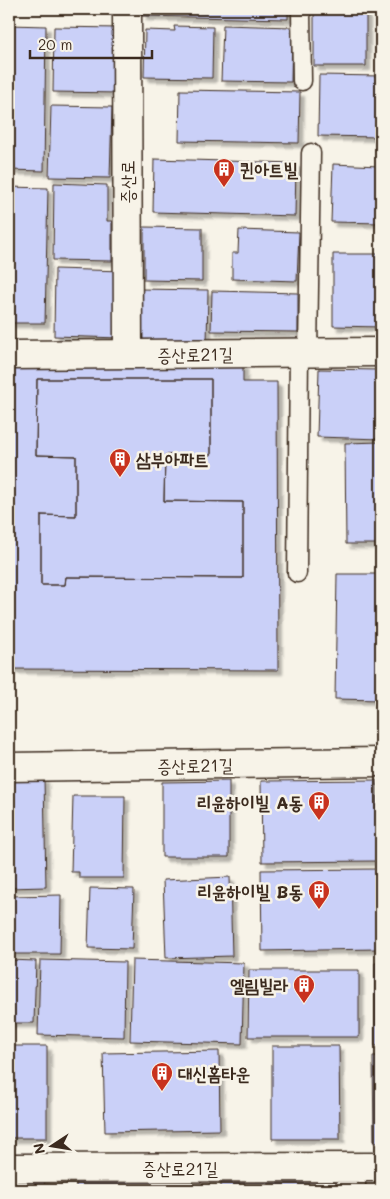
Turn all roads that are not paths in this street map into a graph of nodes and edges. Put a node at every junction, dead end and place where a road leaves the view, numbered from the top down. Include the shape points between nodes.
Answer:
1 (127, 9) edge
2 (301, 9) edge
3 (302, 81) dead end
4 (311, 154) dead end
5 (303, 352) junction
6 (381, 352) edge
7 (128, 354) junction
8 (9, 355) edge
9 (297, 573) dead end
10 (381, 762) edge
11 (9, 767) edge
12 (381, 1167) edge
13 (9, 1168) edge
14 (351, 1179) edge

1 - 7 street, 증산로
2 - 3 lane
4 - 5 lane
5 - 6 street, 증산로21길
5 - 7 street, 증산로21길
5 - 9 lane
7 - 8 street, 증산로21길
10 - 11 street, 증산로21길
12 - 14 street, 증산로21길
13 - 14 street, 증산로21길

